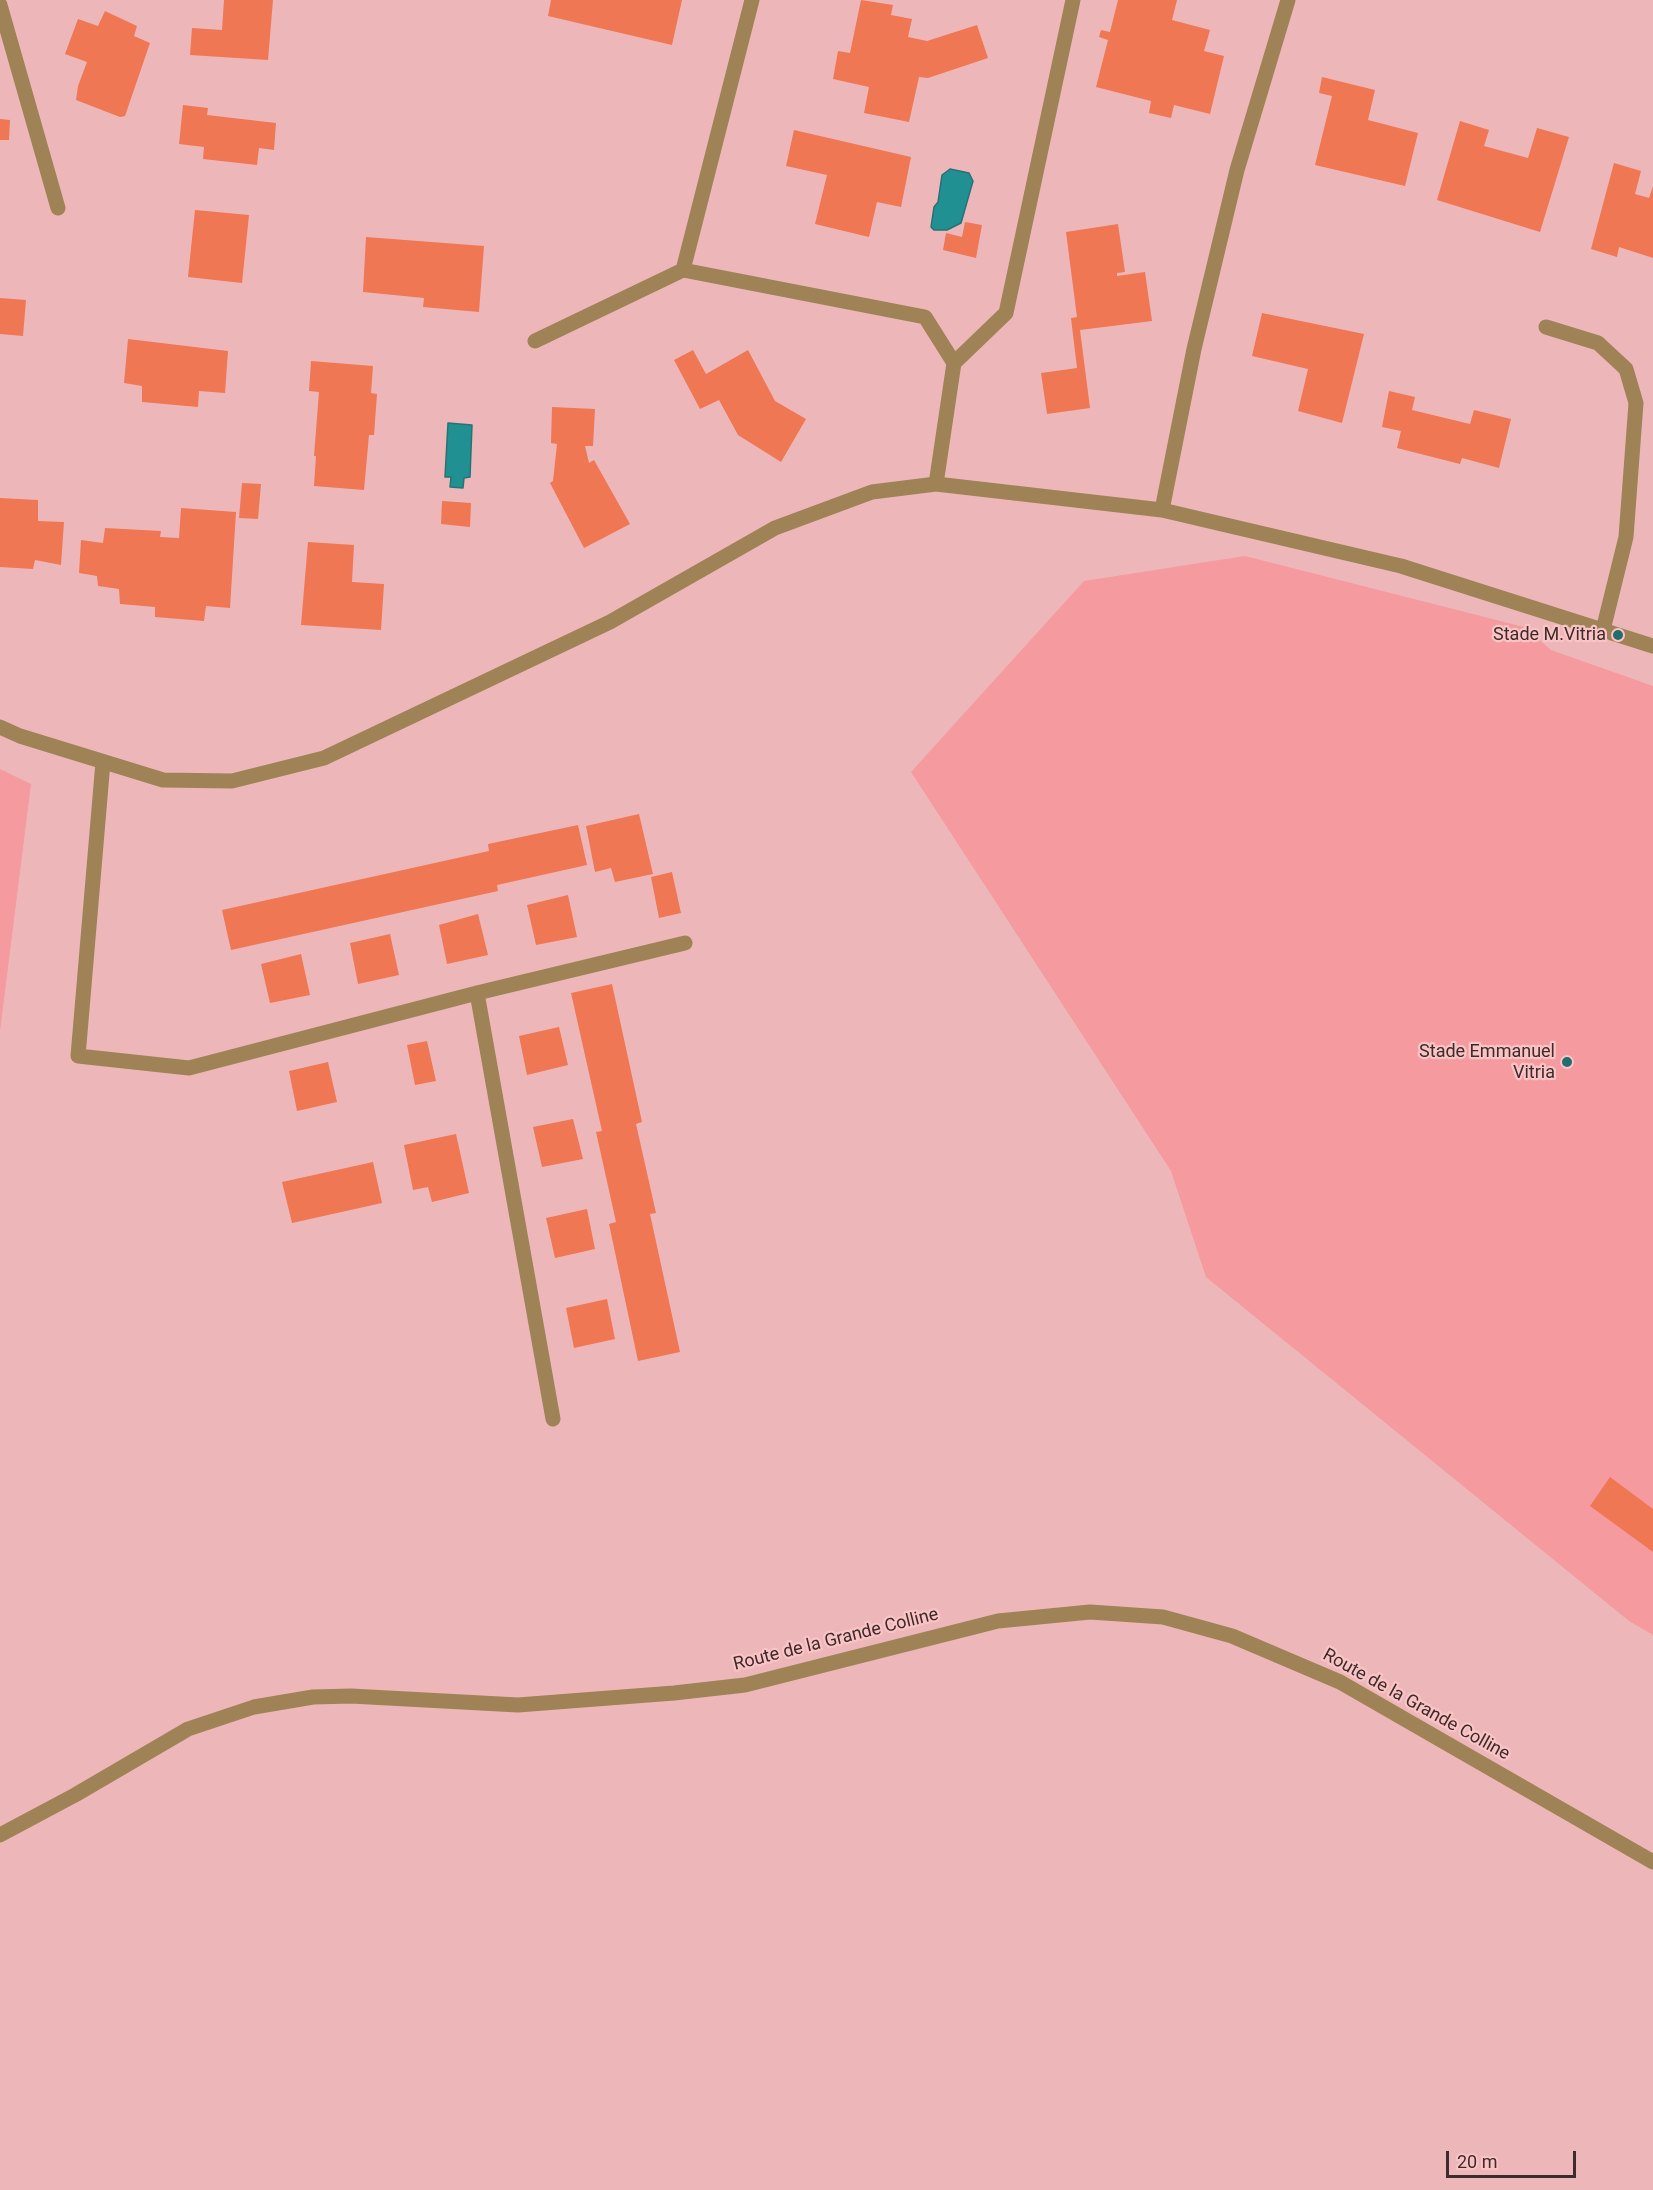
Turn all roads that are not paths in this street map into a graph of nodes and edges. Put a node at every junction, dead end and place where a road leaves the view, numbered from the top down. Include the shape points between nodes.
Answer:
1 (752, 0) edge
2 (1073, 0) edge
3 (1288, 0) edge
4 (0, 5) edge
5 (58, 208) dead end
6 (683, 270) junction
7 (1546, 327) dead end
8 (535, 341) dead end
9 (954, 363) junction
10 (936, 484) junction
11 (1162, 510) junction
12 (1603, 630) junction
13 (1653, 646) edge
14 (0, 727) edge
15 (103, 762) junction
16 (685, 943) dead end
17 (477, 993) junction
18 (553, 1419) dead end
19 (0, 1835) edge
20 (1653, 1862) edge

1 - 6 street
2 - 9 street via 1006,313
3 - 11 street via 1237,170 1194,349
4 - 5 street
6 - 8 street
6 - 9 street via 925,317
7 - 12 street via 1598,343 1626,369 1636,403 1626,537
9 - 10 street
10 - 11 street
10 - 15 street via 872,492 775,528 610,622 324,758 232,781 163,780
11 - 12 street via 1401,566
12 - 13 street
14 - 15 street
15 - 17 street via 78,1056 189,1068
16 - 17 street
17 - 18 street
19 - 20 street, Route de la Grande Colline via 188,1729 254,1707 313,1697 351,1696 518,1705 745,1685 998,1621 1090,1612 1162,1617 1232,1636 1340,1682

